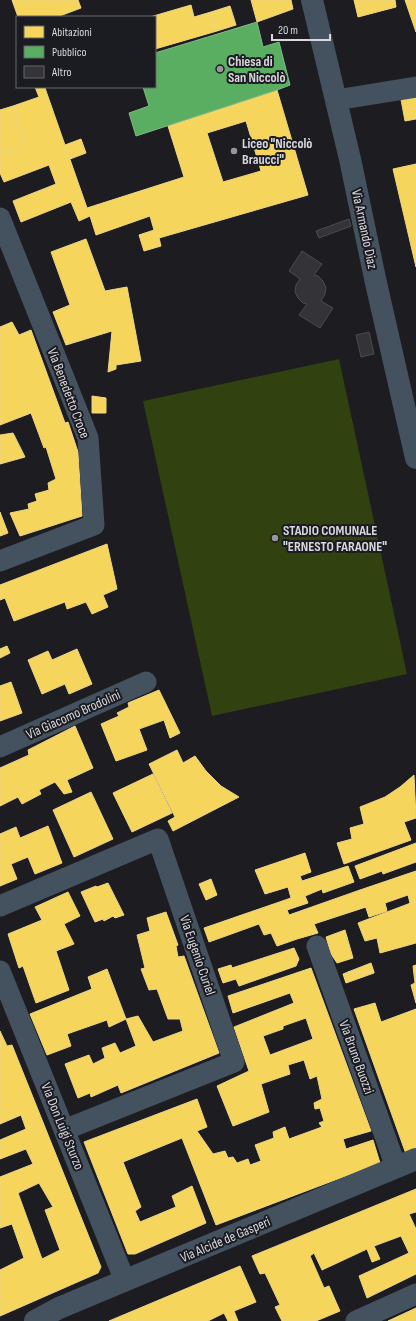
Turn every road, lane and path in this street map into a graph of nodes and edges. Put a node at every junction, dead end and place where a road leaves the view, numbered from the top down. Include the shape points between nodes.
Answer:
1 (312, 0) edge
2 (416, 87) edge
3 (336, 100) junction
4 (0, 218) edge
5 (6, 251) edge
6 (416, 458) edge
7 (0, 561) edge
8 (146, 682) dead end
9 (0, 747) edge
10 (0, 906) edge
11 (317, 946) dead end
12 (0, 971) edge
13 (64, 1130) junction
14 (406, 1163) edge
15 (125, 1281) junction
16 (416, 1294) edge
17 (35, 1321) edge
18 (356, 1321) edge

1 - 3 street, Via Armando Diaz
2 - 3 street
3 - 6 street, Via Armando Diaz
4 - 5 street, Via Benedetto Croce
5 - 7 street, Via Benedetto Croce via 88,438 94,525
8 - 9 street, Via Giacomo Brodolini
10 - 13 street, Via Eugenio Curiel via 158,838 234,1062
11 - 14 street, Via Bruno Buozzi
12 - 13 street, Via Don Luigi Sturzo
13 - 15 street, Via Don Luigi Sturzo
14 - 15 street, Via Alcide de Gasperi
15 - 17 street, Via Alcide de Gasperi via 59,1308
16 - 18 street

